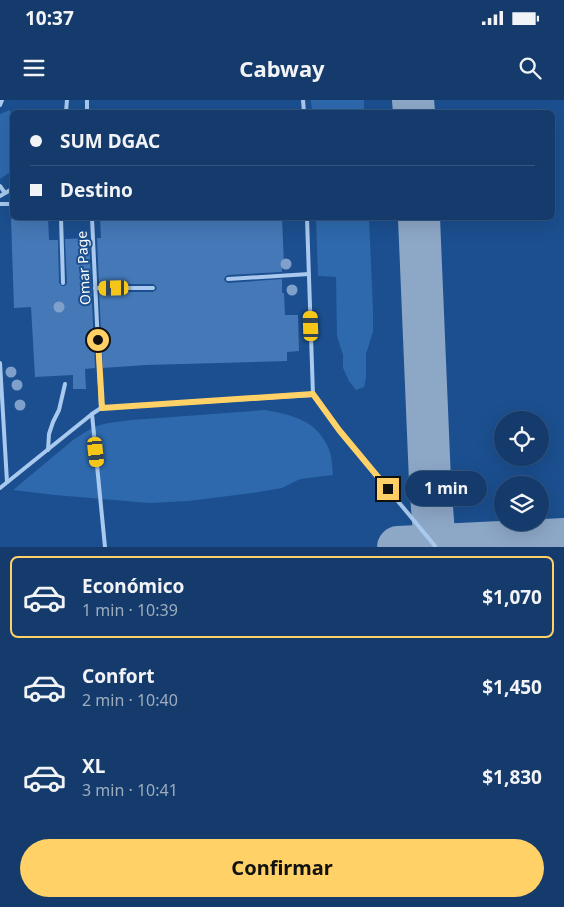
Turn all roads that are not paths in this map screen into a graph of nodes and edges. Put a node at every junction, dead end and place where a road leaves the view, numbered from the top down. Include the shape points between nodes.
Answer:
1 (2, 100) edge
2 (0, 105) edge
3 (0, 186) edge
4 (10, 190) edge
5 (5, 193) junction
6 (0, 196) edge
7 (61, 220) edge
8 (92, 220) edge
9 (307, 220) edge
10 (309, 274) junction
11 (228, 279) dead end
12 (63, 283) dead end
13 (95, 288) junction
14 (153, 288) dead end
15 (0, 364) edge
16 (65, 384) dead end
17 (313, 394) junction
18 (102, 408) junction
19 (92, 414) junction
20 (48, 450) junction
21 (7, 482) junction
22 (0, 488) edge
23 (435, 546) dead end
24 (105, 547) edge

1 - 2 lane
3 - 5 lane
4 - 5 lane
5 - 6 lane
7 - 12 lane
8 - 13 lane, Omar Page
9 - 10 lane
10 - 11 lane
10 - 17 lane
13 - 14 lane
13 - 18 lane, Omar Page
15 - 21 lane
16 - 20 lane via 49,434
17 - 18 lane
17 - 23 lane
18 - 19 lane
19 - 20 lane
19 - 24 lane
20 - 21 lane
21 - 22 lane

